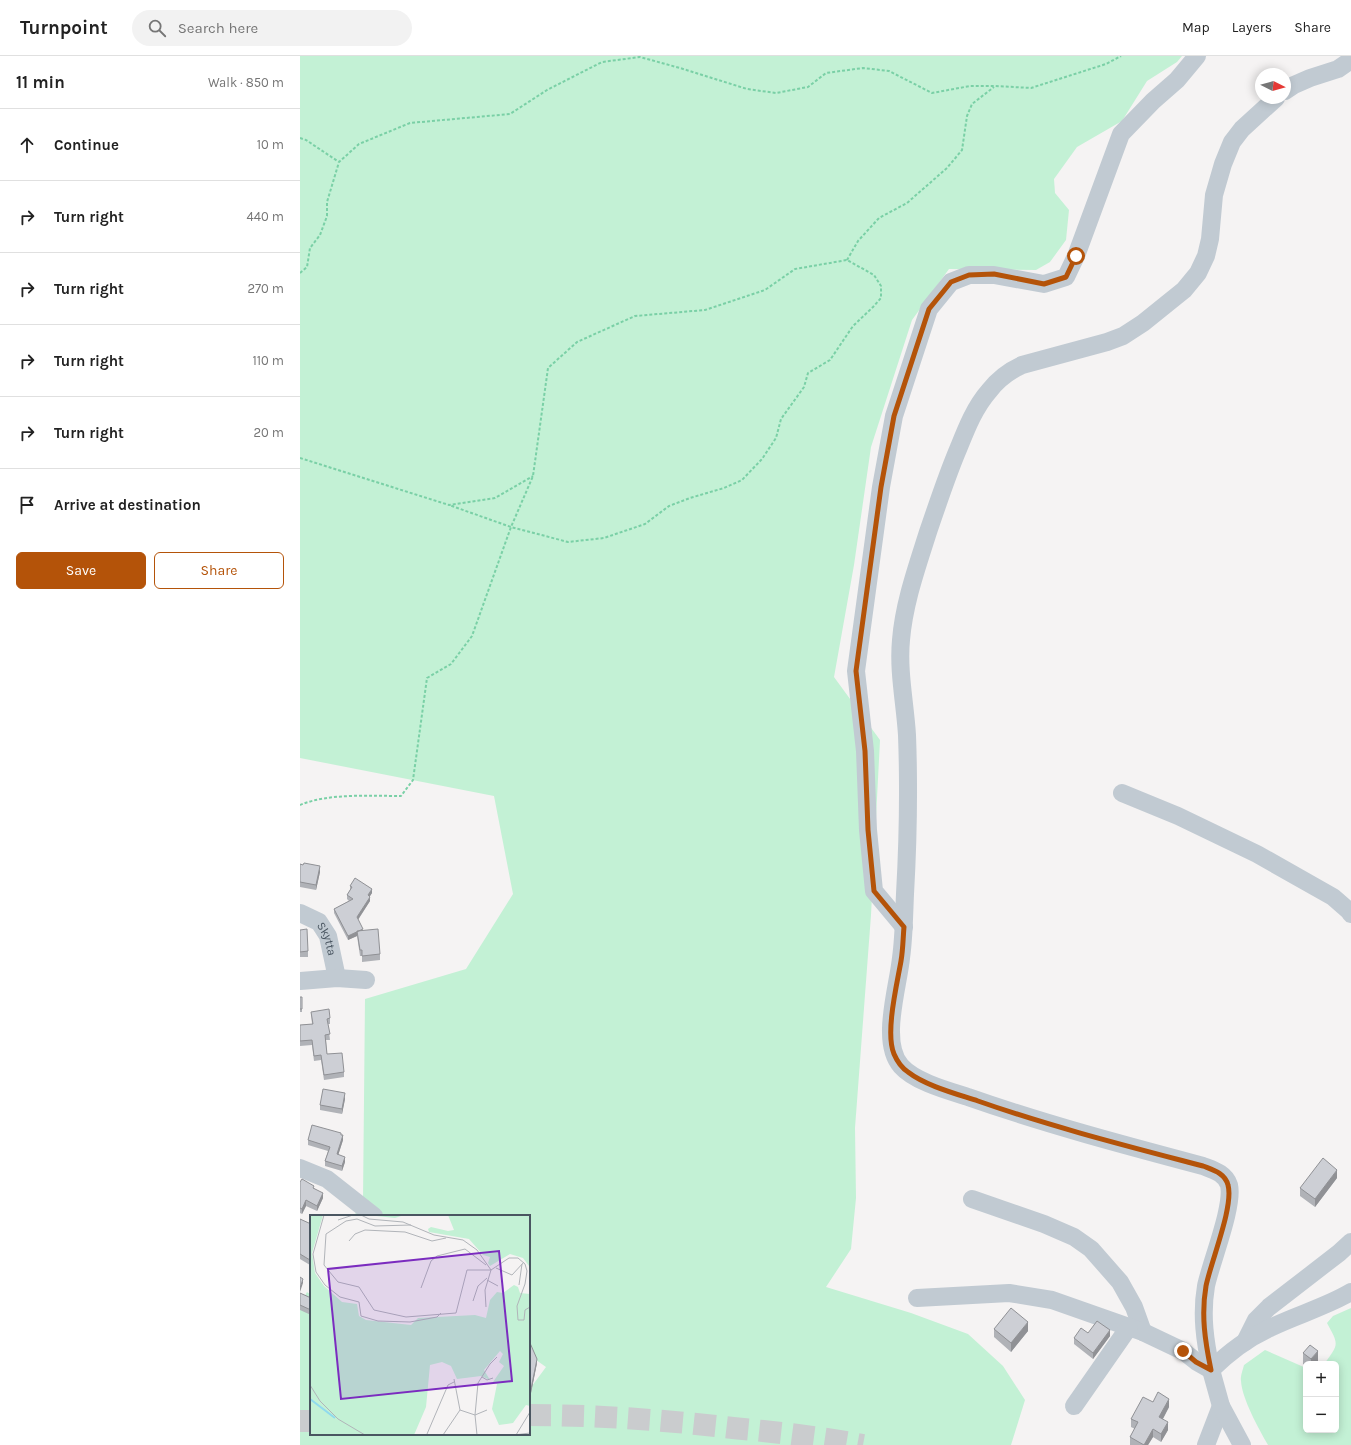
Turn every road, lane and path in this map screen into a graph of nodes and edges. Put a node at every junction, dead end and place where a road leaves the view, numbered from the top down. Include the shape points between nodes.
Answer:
1 (1121, 56) edge
2 (1197, 56) edge
3 (1351, 60) edge
4 (995, 86) junction
5 (1291, 87) edge
6 (1269, 104) edge
7 (300, 138) edge
8 (339, 162) junction
9 (847, 260) junction
10 (300, 273) edge
11 (300, 458) edge
12 (533, 476) junction
13 (449, 505) junction
14 (511, 527) junction
15 (1122, 793) dead end
16 (300, 805) edge
17 (300, 913) edge
18 (1351, 914) edge
19 (904, 927) junction
20 (337, 978) junction
21 (366, 980) dead end
22 (300, 981) edge
23 (300, 1168) edge
24 (972, 1199) dead end
25 (352, 1210) edge
26 (370, 1215) edge
27 (1351, 1242) edge
28 (1351, 1292) edge
29 (917, 1298) dead end
30 (1136, 1329) junction
31 (1245, 1342) junction
32 (1211, 1370) junction
33 (1074, 1406) dead end
34 (1221, 1406) junction
35 (1206, 1445) edge
36 (1242, 1445) edge

1 - 4 path via 1106,64 1031,88
2 - 19 street via 1177,80 1121,134 1066,277 1044,284 994,274 969,275 951,282 929,309 894,416 881,487 856,671 865,751 868,830 874,891
3 - 5 street via 1338,70 1310,78
4 - 8 path via 970,86 932,93 889,71 863,68 826,73 808,87 776,93 747,90 640,57 602,62 547,90 510,114 410,123 360,144
4 - 9 path via 972,104 967,116 962,150 947,168 907,203 878,218 858,241
6 - 19 street via 1232,142 1214,196 1206,256 1198,273 1184,290 1123,336 1022,364 1010,371 988,392 964,434 944,482 916,570 904,614 900,641 909,778
7 - 8 path
8 - 10 path via 327,202 327,216 320,235 310,248 307,268
9 - 12 path via 795,269 765,290 705,310 635,316 577,342 548,368
9 - 14 path via 874,275 881,286 881,298 853,326 830,360 808,373 804,387 781,419 776,438 762,459 742,480 669,506 645,524 604,538 568,542
11 - 13 path
12 - 13 path via 495,498
12 - 14 path
13 - 14 path
14 - 16 path via 472,636 451,664 426,678 413,780 401,796 345,796
15 - 18 street via 1178,816 1257,854 1333,897
17 - 20 street, Skytta via 320,922 328,936
19 - 32 street via 890,1040 893,1053 909,1073 949,1091 1023,1117 1203,1166 1225,1178 1230,1192 1228,1205 1211,1264 1203,1312
20 - 21 street
20 - 22 street
23 - 25 street via 327,1179
24 - 30 street via 1044,1224 1074,1237 1091,1249 1120,1282 1134,1307
25 - 26 street
27 - 31 street via 1269,1307 1256,1320
28 - 31 street
29 - 30 street via 1009,1293 1052,1300
30 - 32 street via 1183,1351
30 - 33 street
31 - 32 street via 1225,1355
32 - 34 street
34 - 35 street
34 - 36 street

